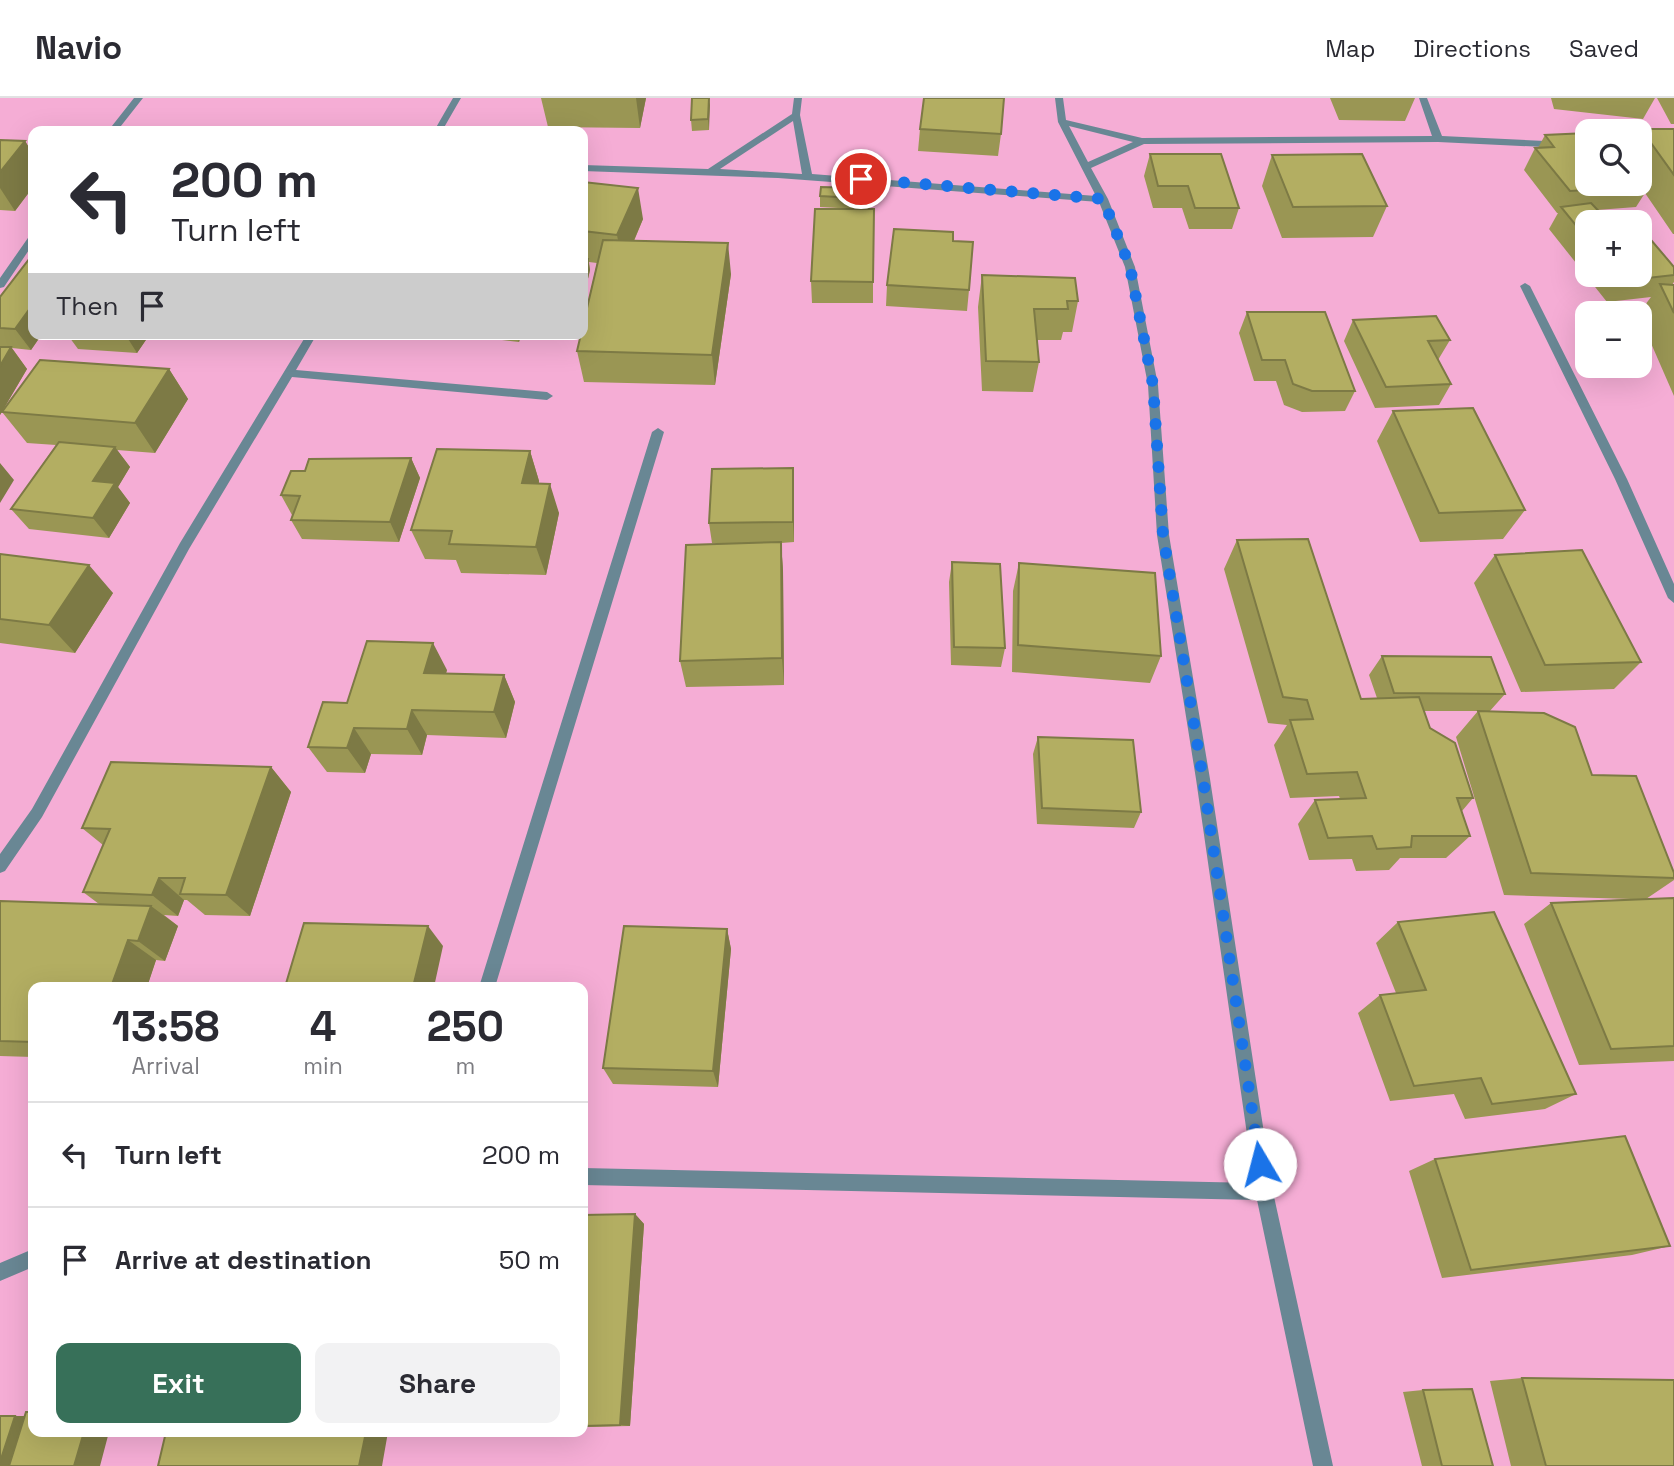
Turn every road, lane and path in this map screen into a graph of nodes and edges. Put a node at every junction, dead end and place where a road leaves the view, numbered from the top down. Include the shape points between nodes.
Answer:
1 (139, 98) edge
2 (457, 98) edge
3 (798, 98) edge
4 (1059, 98) edge
5 (1423, 98) edge
6 (796, 115) junction
7 (1062, 122) junction
8 (116, 126) edge
9 (441, 126) edge
10 (1438, 139) junction
11 (1142, 141) junction
12 (1575, 145) edge
13 (1086, 167) junction
14 (588, 168) edge
15 (712, 170) junction
16 (807, 175) junction
17 (1103, 199) junction
18 (28, 244) edge
19 (0, 285) edge
20 (1525, 286) dead end
21 (308, 340) edge
22 (289, 373) junction
23 (547, 396) dead end
24 (658, 432) dead end
25 (1674, 598) edge
26 (0, 866) edge
27 (489, 982) edge
28 (588, 1177) edge
29 (1264, 1192) junction
30 (28, 1260) edge
31 (0, 1272) edge
32 (1323, 1466) edge

1 - 8 street
2 - 9 street
3 - 6 street
4 - 7 street
5 - 10 street
6 - 15 street
6 - 16 street
7 - 11 street
7 - 13 street
10 - 11 street
10 - 12 street
11 - 13 street
13 - 17 street
14 - 15 street
15 - 16 street
16 - 17 street
17 - 29 street via 1130,267 1153,385 1163,535
18 - 19 street
20 - 25 street
21 - 22 street
22 - 23 street
22 - 26 street via 184,546 37,813
24 - 27 street
28 - 29 street
29 - 32 street
30 - 31 street

